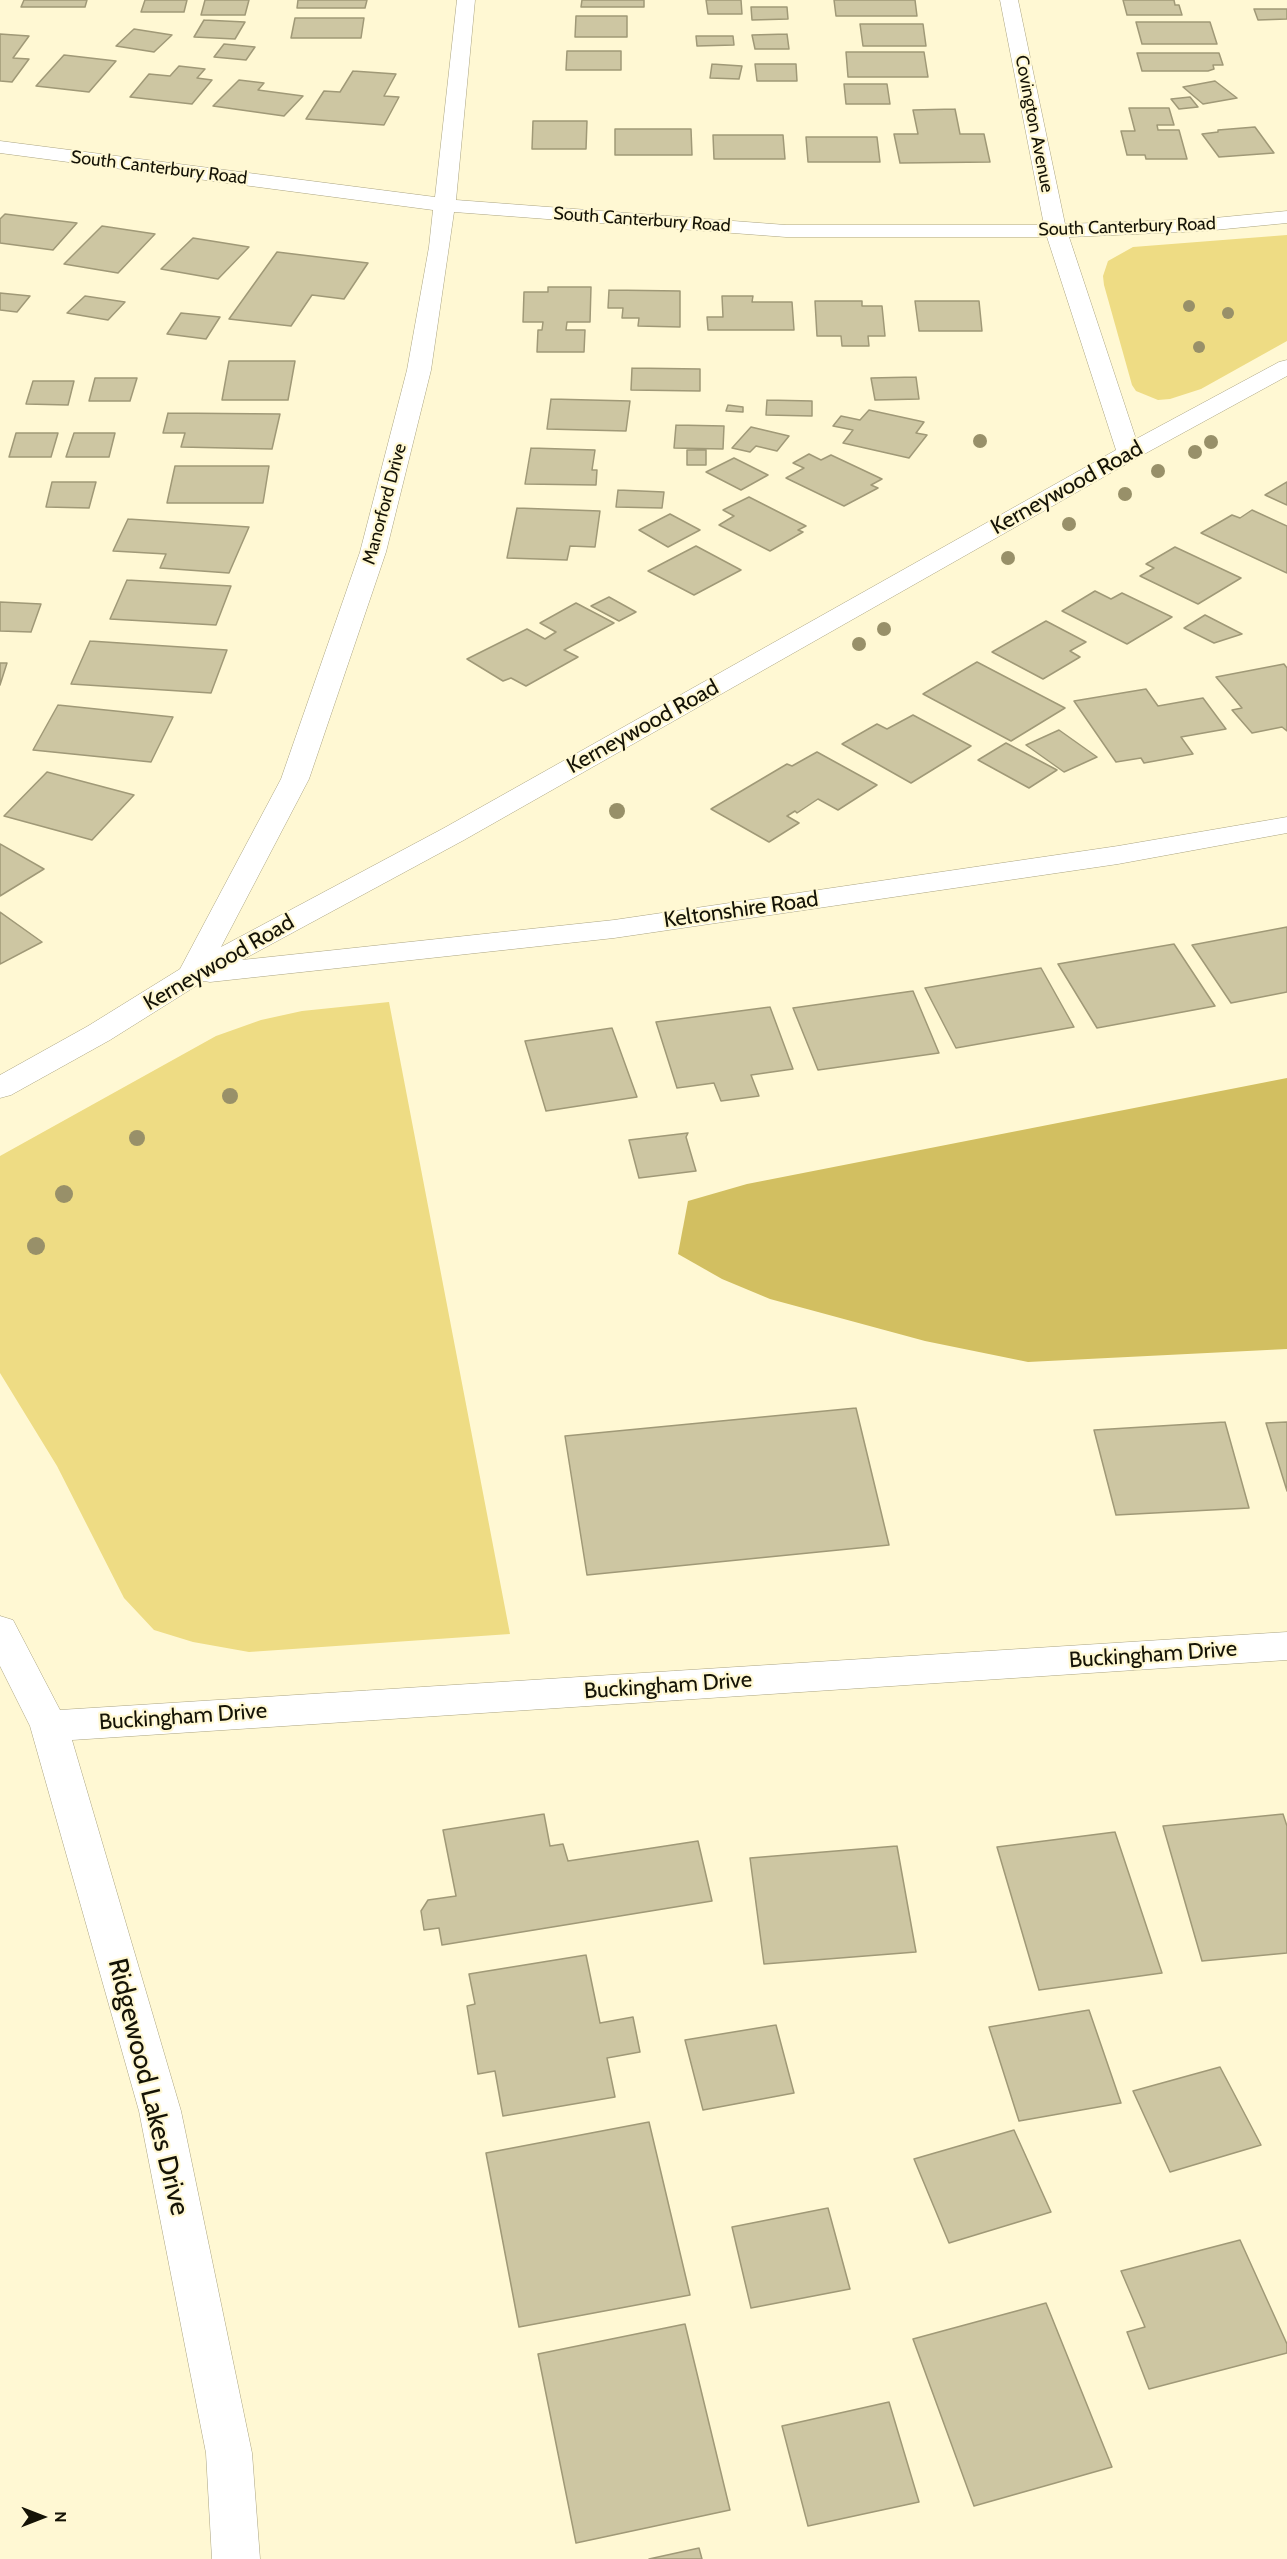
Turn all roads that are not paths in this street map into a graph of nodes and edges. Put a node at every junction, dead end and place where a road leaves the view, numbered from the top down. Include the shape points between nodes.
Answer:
1 (466, 0) edge
2 (1009, 0) edge
3 (0, 147) edge
4 (444, 205) junction
5 (1287, 217) edge
6 (1056, 231) junction
7 (1287, 367) edge
8 (1129, 453) junction
9 (1287, 825) edge
10 (192, 975) junction
11 (0, 1088) edge
12 (0, 1630) edge
13 (1287, 1646) edge
14 (49, 1726) junction
15 (236, 2559) edge

1 - 4 street, Manorford Drive
2 - 6 street, Covington Avenue
3 - 4 street, South Canterbury Road
4 - 6 street, South Canterbury Road via 786,231
4 - 10 street, Manorford Drive via 419,370 373,552 295,779
5 - 6 street, South Canterbury Road
6 - 8 street, Covington Avenue
7 - 8 street, Kerneywood Road
8 - 10 street, Kerneywood Road via 454,834
9 - 10 street, Keltonshire Road via 1118,855 614,929
10 - 11 street, Kerneywood Road
12 - 14 street, Ridgewood Lakes Drive
13 - 14 street, Buckingham Drive
14 - 15 street, Ridgewood Lakes Drive via 160,2111 229,2452

